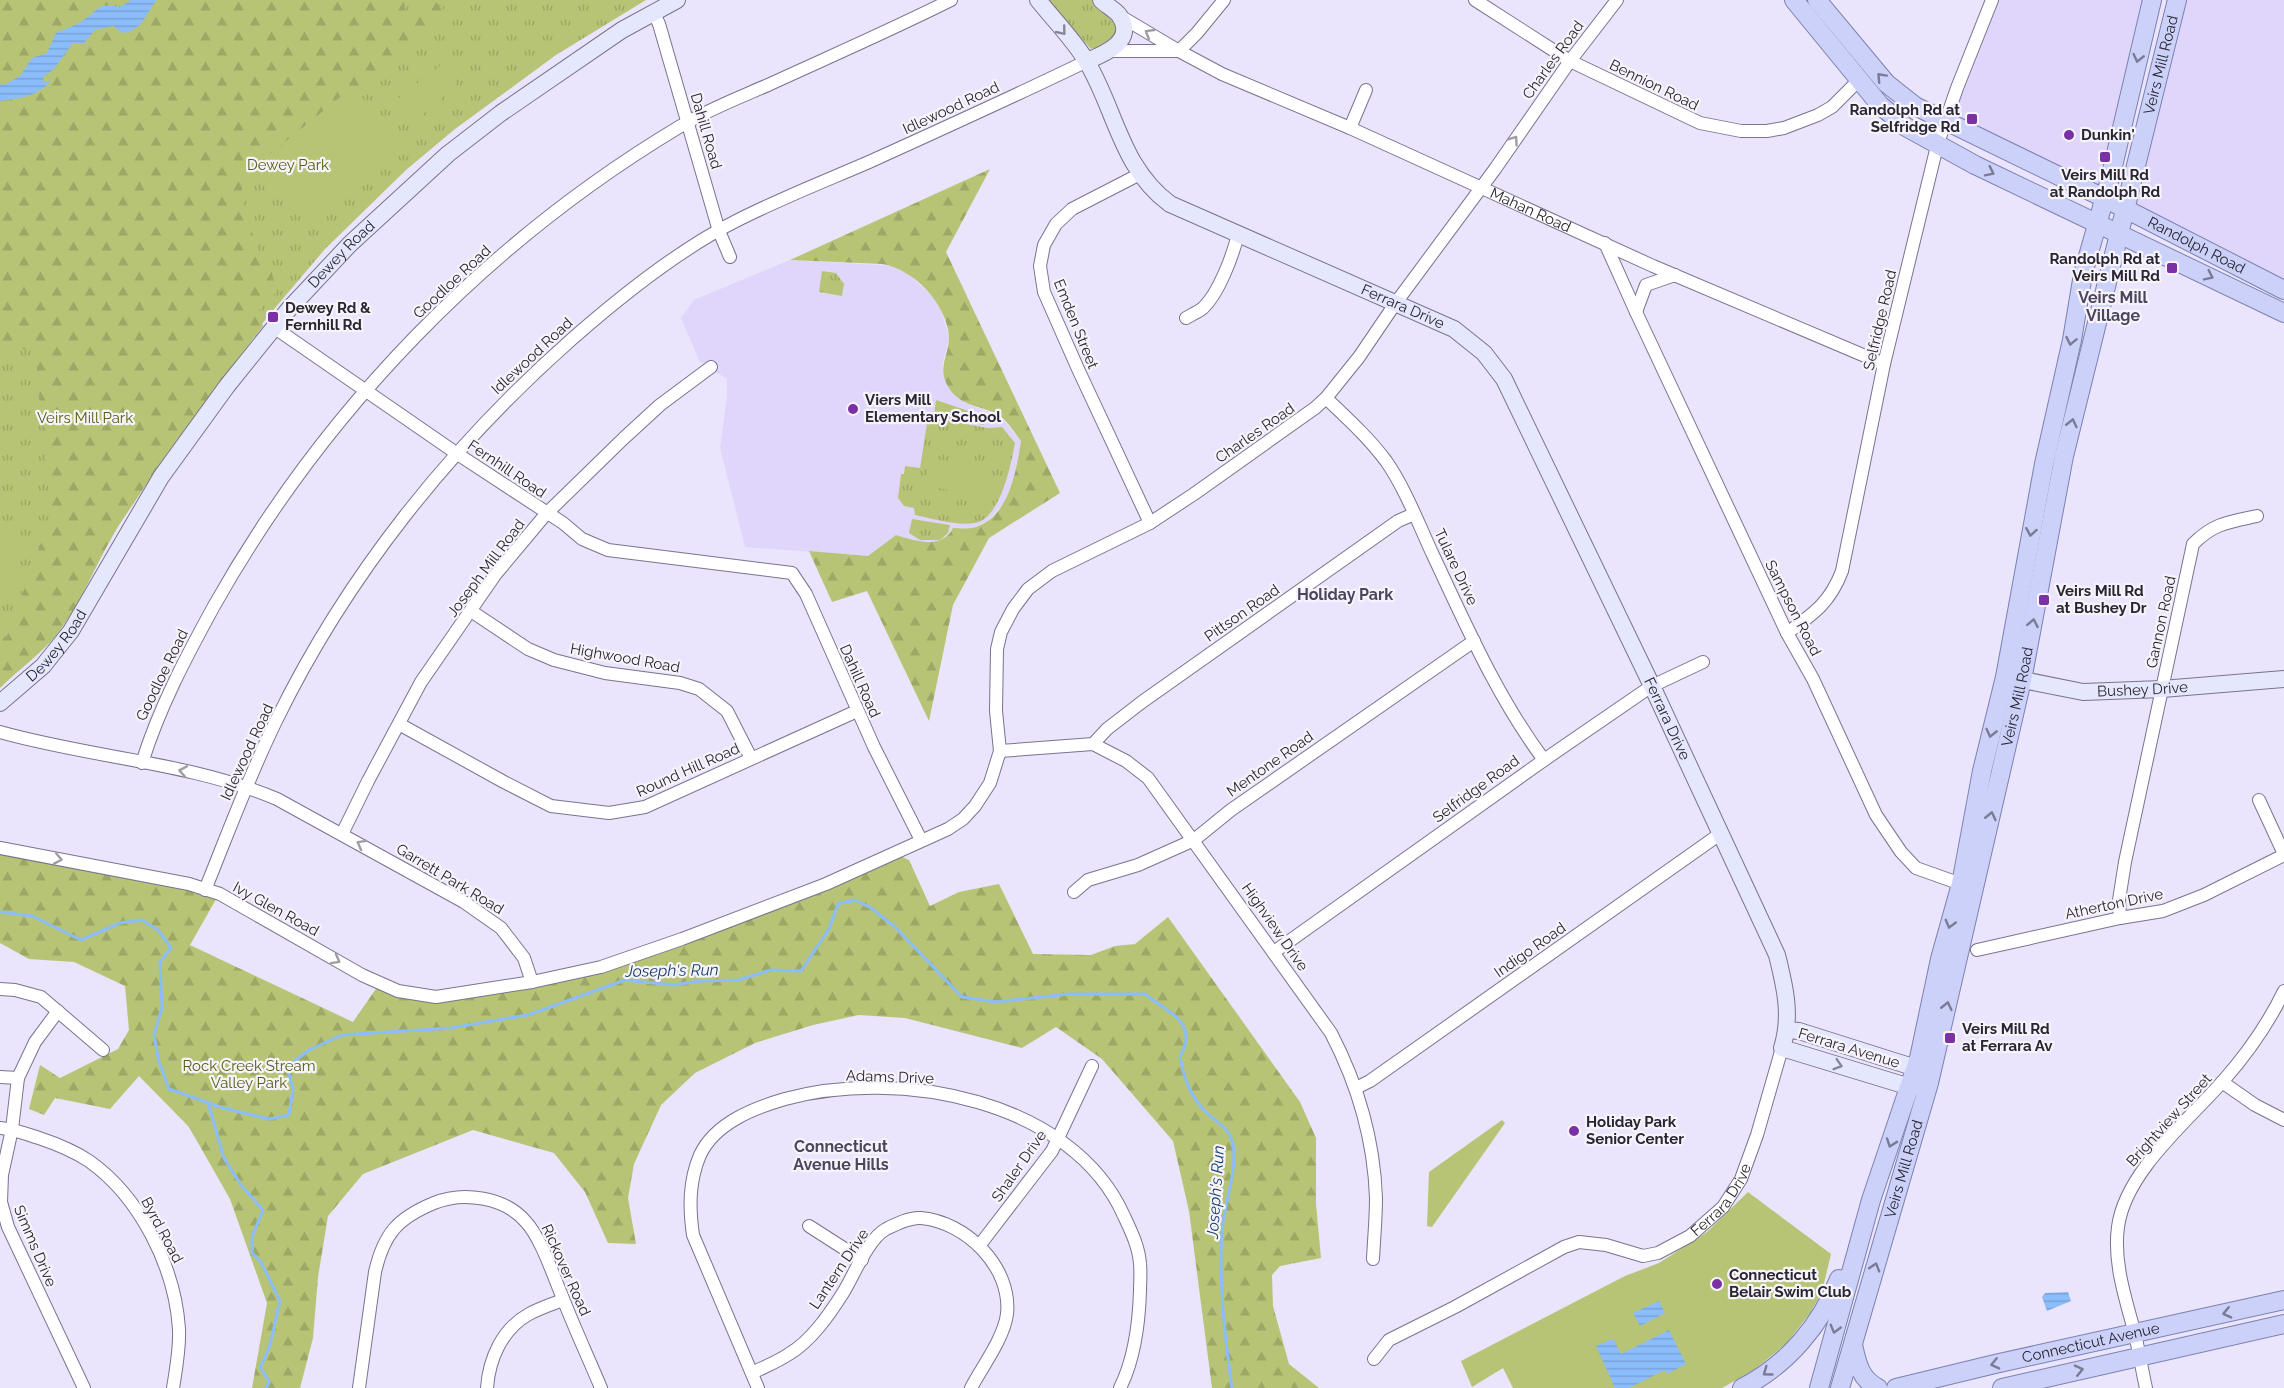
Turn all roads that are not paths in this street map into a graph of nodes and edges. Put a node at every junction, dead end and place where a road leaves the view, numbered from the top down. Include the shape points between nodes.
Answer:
1 (677, 0) edge
2 (951, 0) edge
3 (1038, 0) edge
4 (1101, 0) edge
5 (1224, 0) edge
6 (1475, 0) edge
7 (1617, 0) edge
8 (1794, 0) edge
9 (1817, 0) edge
10 (1992, 0) edge
11 (2152, 0) edge
12 (2177, 0) edge
13 (653, 12) junction
14 (1119, 15) junction
15 (1111, 51) junction
16 (1179, 51) junction
17 (1087, 61) junction
18 (1570, 61) junction
19 (1859, 80) junction
20 (1366, 90) dead end
21 (688, 122) junction
22 (1946, 122) junction
23 (1350, 128) junction
24 (1937, 146) junction
25 (1140, 174) junction
26 (1479, 187) junction
27 (2104, 198) junction
28 (2124, 208) junction
29 (2096, 222) junction
30 (719, 231) junction
31 (2118, 233) junction
32 (1238, 234) junction
33 (1605, 243) junction
34 (730, 257) dead end
35 (1675, 275) junction
36 (2284, 290) edge
37 (1395, 303) junction
38 (1635, 312) junction
39 (2284, 313) edge
40 (1186, 318) dead end
41 (275, 328) junction
42 (1884, 364) junction
43 (711, 367) dead end
44 (365, 390) junction
45 (1326, 398) junction
46 (456, 453) junction
47 (546, 514) junction
48 (1414, 514) junction
49 (2257, 516) dead end
50 (1150, 523) junction
51 (748, 567) joint
52 (471, 611) junction
53 (1787, 633) junction
54 (1474, 641) junction
55 (1703, 662) dead end
56 (2013, 678) junction
57 (2284, 679) edge
58 (1652, 686) junction
59 (2162, 689) junction
60 (0, 703) edge
61 (857, 711) junction
62 (399, 724) junction
63 (0, 732) edge
64 (1093, 744) junction
65 (1000, 751) junction
66 (751, 758) junction
67 (1544, 760) junction
68 (142, 763) junction
69 (246, 786) junction
70 (2259, 800) dead end
71 (342, 834) junction
72 (1720, 834) junction
73 (921, 840) junction
74 (1194, 840) junction
75 (0, 848) edge
76 (2284, 855) edge
77 (1960, 884) junction
78 (205, 890) junction
79 (1074, 892) dead end
80 (2120, 918) junction
81 (1977, 950) dead end
82 (1274, 952) junction
83 (532, 982) junction
84 (0, 989) edge
85 (2284, 991) edge
86 (58, 1011) junction
87 (1788, 1030) junction
88 (1782, 1048) junction
89 (103, 1050) dead end
90 (1092, 1066) dead end
91 (1916, 1068) junction
92 (0, 1077) edge
93 (18, 1078) junction
94 (2223, 1082) junction
95 (1929, 1083) junction
96 (1910, 1087) junction
97 (1356, 1088) junction
98 (2284, 1120) edge
99 (6, 1128) edge
100 (1058, 1138) junction
101 (1871, 1200) junction
102 (809, 1226) dead end
103 (980, 1246) junction
104 (1373, 1259) dead end
105 (862, 1260) junction
106 (563, 1300) junction
107 (2284, 1300) edge
108 (2284, 1324) edge
109 (2135, 1334) junction
110 (1853, 1343) junction
111 (2139, 1356) junction
112 (1374, 1359) dead end
113 (752, 1373) junction
114 (84, 1388) edge
115 (173, 1388) edge
116 (359, 1388) edge
117 (487, 1388) edge
118 (601, 1388) edge
119 (758, 1388) edge
120 (971, 1388) edge
121 (1120, 1388) edge
122 (1742, 1388) edge
123 (1819, 1388) edge
124 (1840, 1388) edge
125 (1878, 1388) edge
126 (1896, 1388) edge
127 (2002, 1388) edge
128 (2146, 1388) edge

1 - 13 street, Dewey Road
2 - 21 street, Goodloe Road
3 -> 17 street
4 - 14 street, Mahan Road
5 - 16 street
6 - 18 street, Bennion Road
7 - 18 street, Charles Road
8 - 19 main road, Randolph Road
22 -> 9 main road, Randolph Road via 1915,106 1886,83
10 - 22 street, Selfridge Road
11 -> 27 main road, Veirs Mill Road
12 - 28 main road, Veirs Mill Road
13 - 21 street, Dahill Road
13 - 41 street, Dewey Road via 548,79 448,154 350,244
14 - 15 street via 1124,28 1121,40
16 -> 14 street, Mahan Road
15 - 16 street, Mahan Road
15 - 17 street, Mahan Road
16 - 23 street, Mahan Road via 1222,74
17 - 25 street, Ferrara Drive
17 - 30 street, Idlewood Road
18 - 19 street, Bennion Road via 1700,123 1741,131 1784,128 1818,116
26 -> 18 street, Charles Road
19 - 24 main road, Randolph Road via 1880,105
20 - 23 street
21 - 30 street, Dahill Road
21 - 44 street, Goodloe Road via 609,171 527,235 438,314
22 - 24 street, Selfridge Road
22 - 27 main road, Randolph Road
23 - 26 street, Mahan Road
24 -> 29 main road, Randolph Road
24 - 42 street, Selfridge Road
25 - 32 street, Ferrara Drive via 1170,204
25 - 50 street, Emden Street via 1072,209 1056,224 1044,245 1040,267 1044,292
26 - 33 street, Mahan Road
26 - 37 street, Charles Road
27 - 28 main road, Randolph Road
27 - 29 main road, Veirs Mill Road
28 - 31 main road, Veirs Mill Road
28 - 36 main road, Randolph Road
29 - 31 main road, Randolph Road
29 -> 56 main road, Veirs Mill Road via 2054,412
30 - 34 street, Dahill Road
30 - 46 street, Idlewood Road via 658,270 595,319 528,378
31 -> 39 main road, Randolph Road
56 -> 31 main road, Veirs Mill Road
32 - 37 street, Ferrara Drive
32 - 40 street via 1235,250 1213,296
33 - 35 street, Mahan Road
33 - 38 street, Sampson Road
35 - 38 street via 1646,285
35 - 42 street, Mahan Road
37 - 45 street, Charles Road
37 - 58 street, Ferrara Drive via 1454,329 1484,353 1504,379
38 - 53 street, Sampson Road
41 - 44 street, Fernhill Road
41 - 60 street, Dewey Road via 226,386 161,477 71,631 43,666
42 - 53 street, Selfridge Road via 1842,571 1835,589 1818,611
43 - 47 street, Joseph Mill Road via 653,411
44 - 46 street, Fernhill Road
44 - 68 street, Goodloe Road via 289,489 236,567 186,658
45 - 48 street, Tulare Drive via 1386,462
45 - 50 street, Charles Road
46 - 47 street, Fernhill Road
46 - 69 street, Idlewood Road via 398,524 334,616 277,718
47 - 51 street, Fernhill Road via 582,539 608,550
47 - 52 street, Joseph Mill Road via 495,575
48 - 54 street, Tulare Drive
48 - 64 street, Pittson Road via 1142,702
49 - 59 street, Gannon Road via 2222,523 2193,544
50 - 65 street, Charles Road via 1052,571 1028,589 1013,609 997,650
51 - 61 street, Dahill Road via 792,573 806,594
52 - 62 street, Joseph Mill Road via 421,682
52 - 66 street, Highwood Road via 528,649 554,660 699,689 727,711
53 - 77 street, Sampson Road via 1813,679 1876,815 1901,852 1916,868
54 - 67 street, Tulare Drive via 1520,727
54 - 74 street, Mentone Road
55 - 58 street, Selfridge Road
56 - 59 street, Bushey Drive via 2083,692
56 -> 77 main road, Veirs Mill Road via 1982,771
95 -> 56 main road, Veirs Mill Road
57 - 59 street, Bushey Drive
58 - 67 street, Selfridge Road
58 - 72 street, Ferrara Drive
59 - 80 street, Gannon Road via 2125,862
61 - 66 street, Round Hill Road
61 - 73 street, Dahill Road
62 - 66 street, Round Hill Road via 551,806 579,811 609,813 645,807
62 - 71 street, Joseph Mill Road
63 - 68 street, Garrett Park Road
64 - 65 street
64 - 74 street, Highview Drive via 1148,778
65 - 73 street, Charles Road via 990,783 975,806 948,829
67 - 82 street, Selfridge Road
69 -> 68 street, Garrett Park Road via 216,776
69 - 71 street, Garrett Park Road
69 - 78 street, Idlewood Road
70 - 76 street
83 -> 71 street, Garrett Park Road via 524,958 501,928 464,902
72 - 87 street, Ferrara Drive via 1777,955 1785,987
72 - 97 street, Indigo Road
73 - 83 street via 826,884 682,939 601,967
74 - 79 street, Mentone Road via 1138,865 1088,880
74 - 82 street, Highview Drive
75 -> 78 street, Ivy Glen Road
76 - 80 street, Atherton Drive via 2163,911
77 -> 91 main road, Veirs Mill Road
78 -> 83 street, Ivy Glen Road via 398,991 436,996
80 - 81 street, Atherton Drive
82 - 97 street, Highview Drive via 1331,1033
84 - 86 street via 41,997
85 - 94 street, Brightview Street via 2267,1023
86 - 89 street
86 - 93 street, Simms Drive via 35,1042
87 - 88 street, Ferrara Drive
87 - 91 street, Ferrara Avenue
88 -> 96 street, Ferrara Avenue
88 - 112 street, Ferrara Drive via 1741,1179 1723,1207 1690,1236 1668,1249 1643,1256 1595,1243 1563,1247 1389,1340
90 - 100 street, Shaler Drive
91 - 95 street, Ferrara Avenue
91 - 96 main road, Veirs Mill Road
92 - 93 street
93 - 99 street, Simms Drive
94 - 98 street
94 - 109 street, Brightview Street via 2150,1161 2124,1202 2118,1227 2118,1264
95 - 96 street, Ferrara Avenue
110 -> 95 main road, Veirs Mill Road
96 -> 101 main road, Veirs Mill Road
97 - 104 street, Highview Drive via 1372,1155 1376,1198
99 - 114 street, Simms Drive via 1,1202 8,1227
99 - 115 street, Byrd Road via 63,1146 90,1162 138,1209 169,1277 179,1328
100 - 103 street, Shaler Drive
100 - 113 street, Adams Drive via 1018,1117 974,1101 891,1089 838,1090 800,1096 746,1113 728,1124 701,1154 689,1193 689,1210 693,1235
100 - 121 street, Adams Drive via 1088,1163 1117,1200 1135,1240 1140,1263 1139,1321
101 -> 122 main road via 1830,1301 1810,1332 1777,1365
101 -> 123 main road, Veirs Mill Road
102 - 105 street
103 - 105 street, Lantern Drive via 943,1222 918,1218 884,1230
103 - 120 street, Lantern Drive via 1006,1290 1007,1314
105 - 113 street, Lantern Drive via 813,1334 790,1354
106 - 116 street, Rickover Road via 548,1261 527,1223 514,1211 472,1196 438,1201 410,1213 386,1239 379,1255
106 - 117 street via 528,1315 509,1331 494,1352
106 - 118 street, Rickover Road
107 -> 109 main road, Connecticut Avenue
108 - 111 main road, Connecticut Avenue
109 - 111 street, Brightview Street
109 -> 126 main road, Connecticut Avenue
110 - 124 main road, Veirs Mill Road
110 - 125 main road via 1861,1374
127 -> 111 main road, Connecticut Avenue
111 - 128 street, Brightview Street
113 - 119 street, Adams Drive

